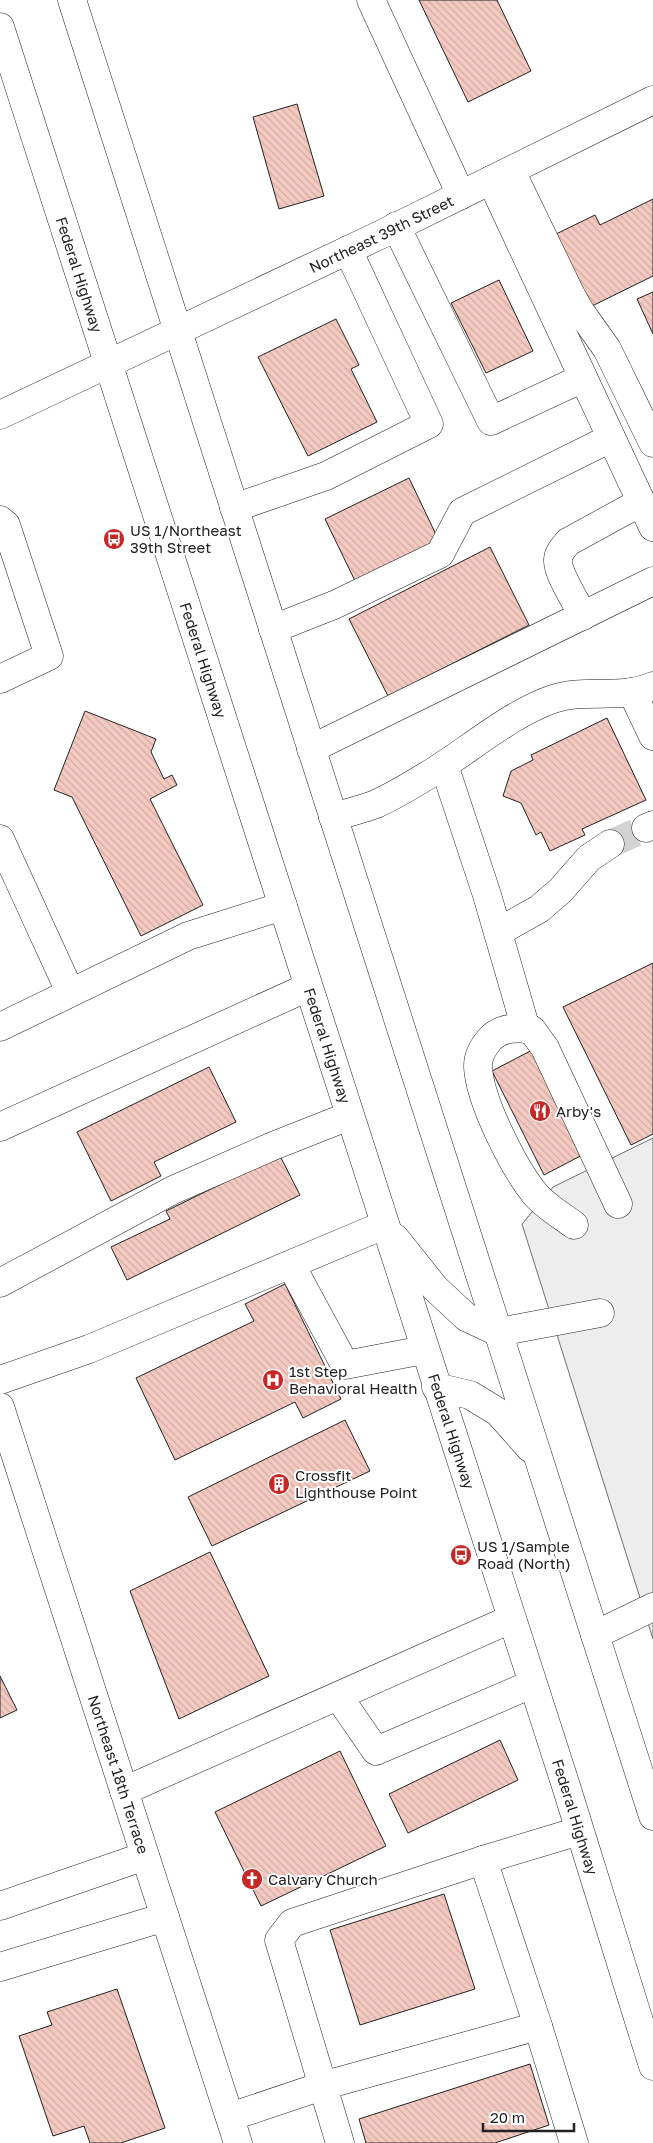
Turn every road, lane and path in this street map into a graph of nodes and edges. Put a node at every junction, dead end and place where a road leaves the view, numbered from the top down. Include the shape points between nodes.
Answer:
1 (72, 0) edge
2 (371, 0) edge
3 (0, 27) edge
4 (653, 100) edge
5 (501, 176) junction
6 (460, 195) junction
7 (396, 226) junction
8 (348, 250) junction
9 (177, 332) junction
10 (110, 364) junction
11 (583, 378) junction
12 (0, 415) edge
13 (611, 438) junction
14 (653, 444) edge
15 (641, 502) junction
16 (234, 508) junction
17 (0, 520) edge
18 (653, 527) edge
19 (653, 581) edge
20 (583, 616) junction
21 (273, 629) junction
22 (0, 678) edge
23 (642, 689) edge
24 (653, 736) edge
25 (311, 749) junction
26 (444, 765) junction
27 (333, 817) junction
28 (0, 839) edge
29 (610, 844) tunnel mouth
30 (282, 906) junction
31 (498, 932) junction
32 (308, 987) junction
33 (70, 992) junction
34 (3, 1019) edge
35 (526, 1029) junction
36 (349, 1116) junction
37 (0, 1127) edge
38 (618, 1204) dead end
39 (574, 1225) dead end
40 (384, 1226) junction
41 (291, 1264) junction
42 (0, 1283) edge
43 (600, 1312) dead end
44 (498, 1332) junction
45 (424, 1350) junction
46 (0, 1380) edge
47 (436, 1388) junction
48 (0, 1407) edge
49 (538, 1457) junction
50 (653, 1607) edge
51 (511, 1619) junction
52 (595, 1635) junction
53 (532, 1684) junction
54 (338, 1696) junction
55 (124, 1791) junction
56 (653, 1816) edge
57 (579, 1831) junction
58 (145, 1856) junction
59 (483, 1860) junction
60 (0, 1906) edge
61 (165, 1917) junction
62 (0, 1967) edge
63 (538, 2026) junction
64 (653, 2066) edge
65 (322, 2086) junction
66 (230, 2117) junction
67 (238, 2143) edge
68 (340, 2143) edge
69 (574, 2143) edge

1 - 9 main road
2 - 6 main road
3 - 10 main road, Federal Highway
4 - 5 main road, Northeast 39th Street
5 - 6 main road, Northeast 39th Street
5 - 11 main road
5 - 14 main road via 584,318 607,349
6 - 7 main road, Northeast 39th Street
7 - 8 main road, Northeast 39th Street
7 - 11 main road via 491,421
8 - 9 main road, Northeast 39th Street
8 - 16 main road via 429,424 326,476
9 - 10 main road, Northeast 39th Street
9 - 16 main road
10 - 12 main road, Northeast 39th Street
10 - 30 main road, Federal Highway
11 - 13 main road
13 - 15 main road
13 - 21 main road via 462,512 440,554 334,605
15 - 18 main road
15 - 20 main road via 568,542 560,551 560,569
16 - 21 main road
17 - 22 main road via 6,525 49,656
19 - 20 main road
20 - 25 main road
21 - 25 main road
23 - 24 main road
23 - 26 main road via 613,695 581,693 553,699 530,710
25 - 27 main road
26 - 27 main road via 376,804
26 - 31 main road
27 - 44 main road
28 - 33 main road
29 - 31 main road via 589,858 540,909
30 - 32 main road, Federal Highway
30 - 33 main road via 188,936
31 - 35 main road
32 - 36 main road, Federal Highway
32 - 37 main road
33 - 34 main road
35 - 38 main road via 532,1030 545,1048
35 - 39 main road via 512,1028 494,1034 482,1048 478,1064 481,1087 519,1169 536,1196
36 - 40 main road, Federal Highway
36 - 42 main road via 173,1190
40 - 41 main road
40 - 44 main road via 435,1288 466,1317
40 - 45 main road, Federal Highway
41 - 45 main road via 345,1365
41 - 46 main road via 89,1349
43 - 44 main road
44 - 49 main road
45 - 47 main road, Federal Highway
47 - 49 main road via 470,1395 498,1412
47 - 51 main road, Federal Highway
48 - 55 main road, Northeast 18th Terrace
49 - 52 main road
50 - 52 main road
51 - 53 main road, Federal Highway
51 - 54 main road
52 - 56 main road
53 - 54 main road via 376,1751
53 - 57 main road, Federal Highway
54 - 55 main road
55 - 58 main road, Northeast 18th Terrace
57 - 59 main road
57 - 64 main road, Federal Highway
58 - 60 main road
58 - 61 main road, Northeast 18th Terrace
59 - 63 main road
59 - 65 main road via 292,1924 279,1940
61 - 62 main road
61 - 66 main road, Northeast 18th Terrace
63 - 65 main road
63 - 69 main road
65 - 66 main road
65 - 68 main road
66 - 67 main road, Northeast 18th Terrace

